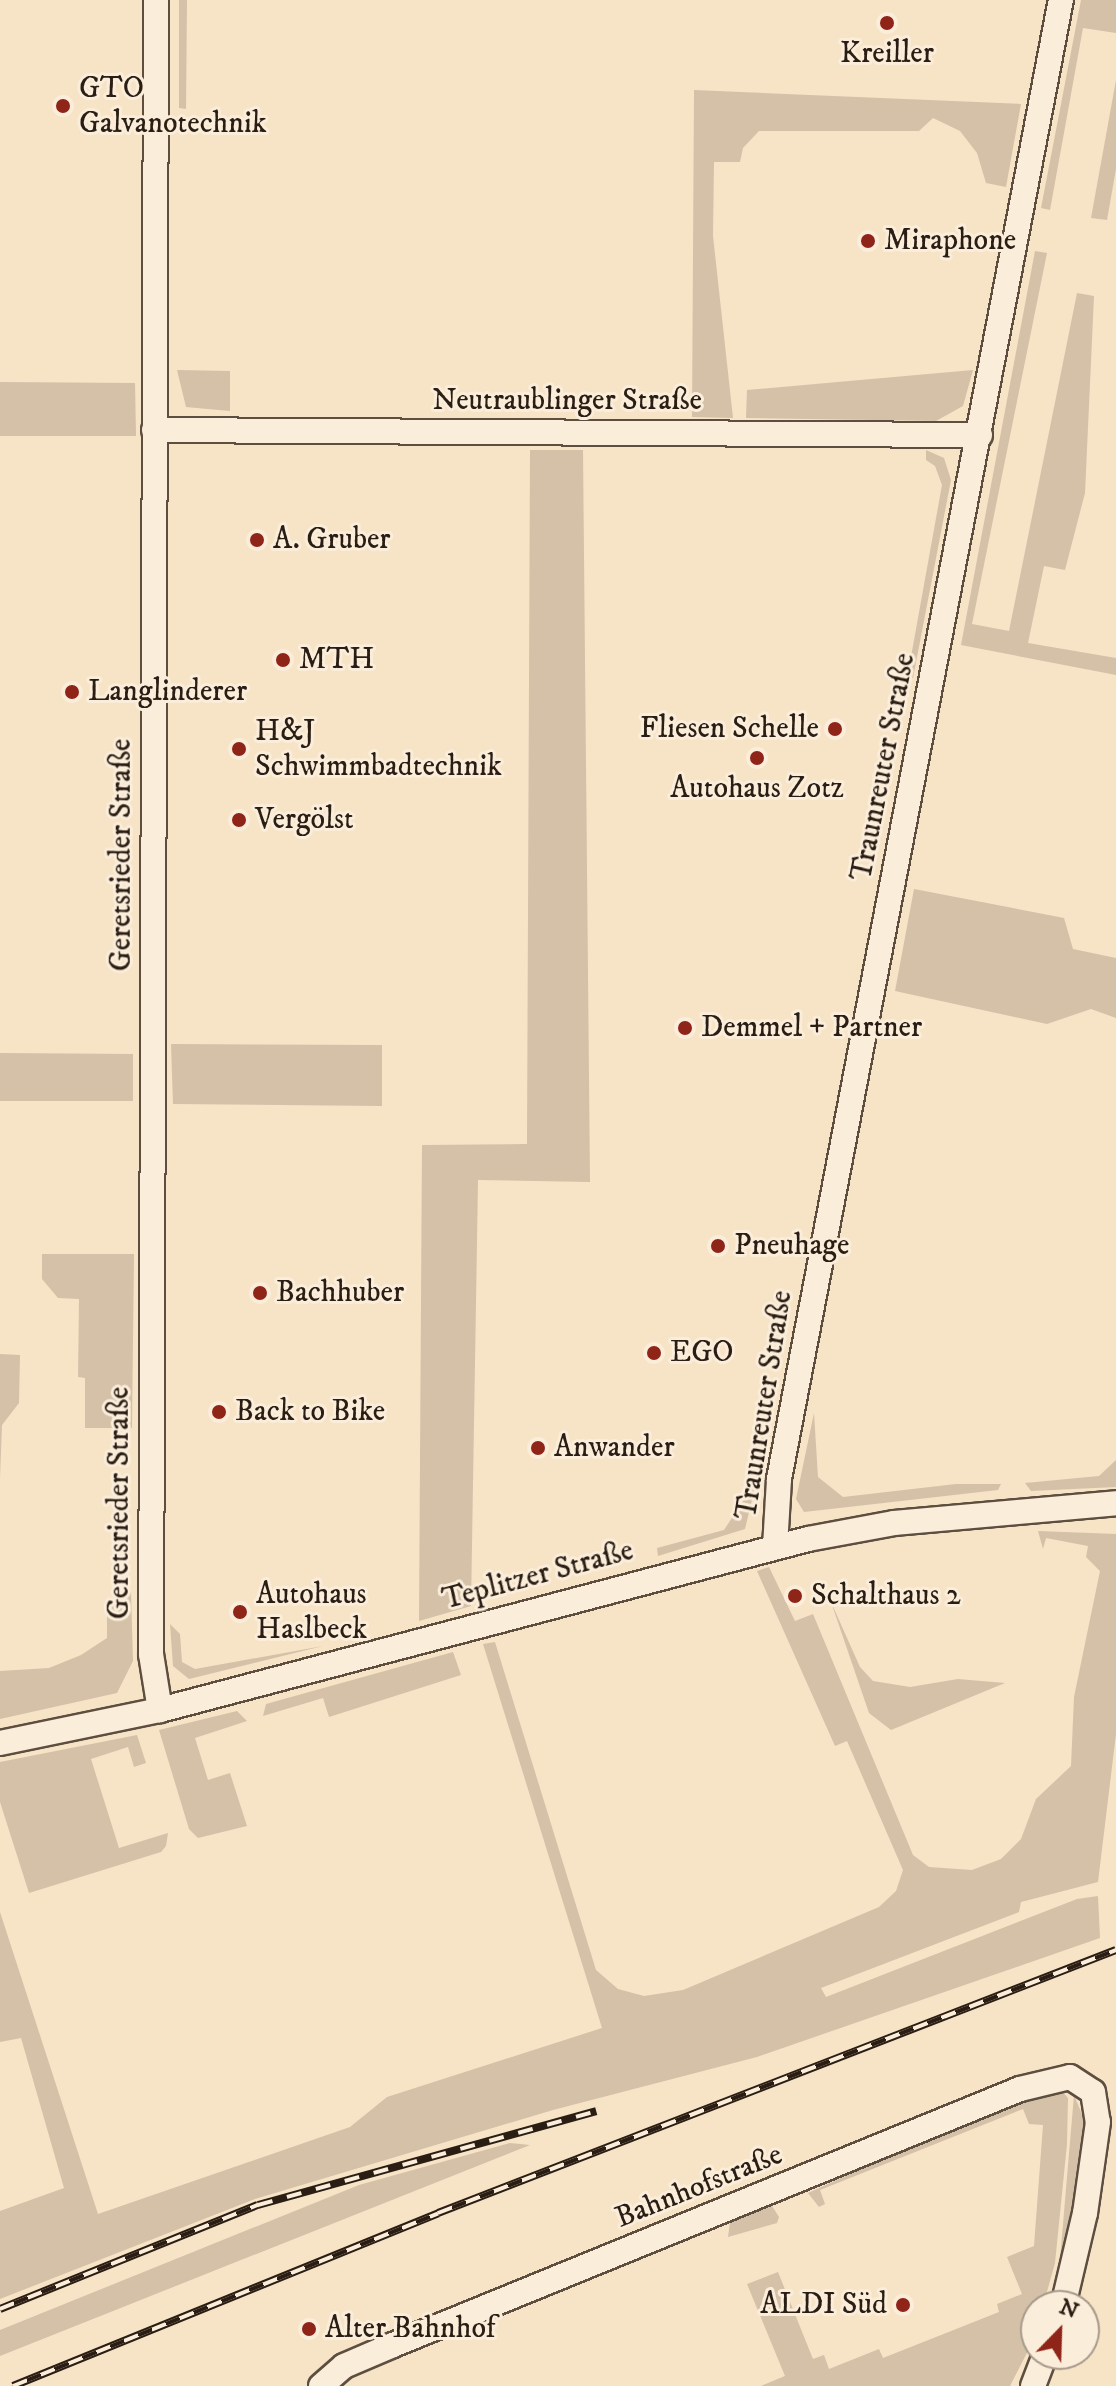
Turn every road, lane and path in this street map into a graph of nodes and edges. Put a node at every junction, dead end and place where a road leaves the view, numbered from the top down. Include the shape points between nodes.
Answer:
1 (156, 0) edge
2 (1061, 0) edge
3 (154, 430) junction
4 (980, 435) junction
5 (1110, 1505) edge
6 (775, 1547) junction
7 (160, 1710) junction
8 (0, 1743) edge
9 (1067, 2290) edge
10 (321, 2386) edge

1 - 3 street, Geretsrieder Straße
2 - 4 street, Traunreuter Straße
3 - 4 street, Neutraublinger Straße
3 - 7 street, Geretsrieder Straße via 151,1654
4 - 6 street, Traunreuter Straße via 779,1479
5 - 6 street, Teplitzer Straße via 894,1523
6 - 7 street, Teplitzer Straße
7 - 8 street, Teplitzer Straße
9 - 10 street, Bahnhofstraße via 1085,2213 1097,2103 1088,2086 1070,2077 1020,2089 381,2350 344,2366

